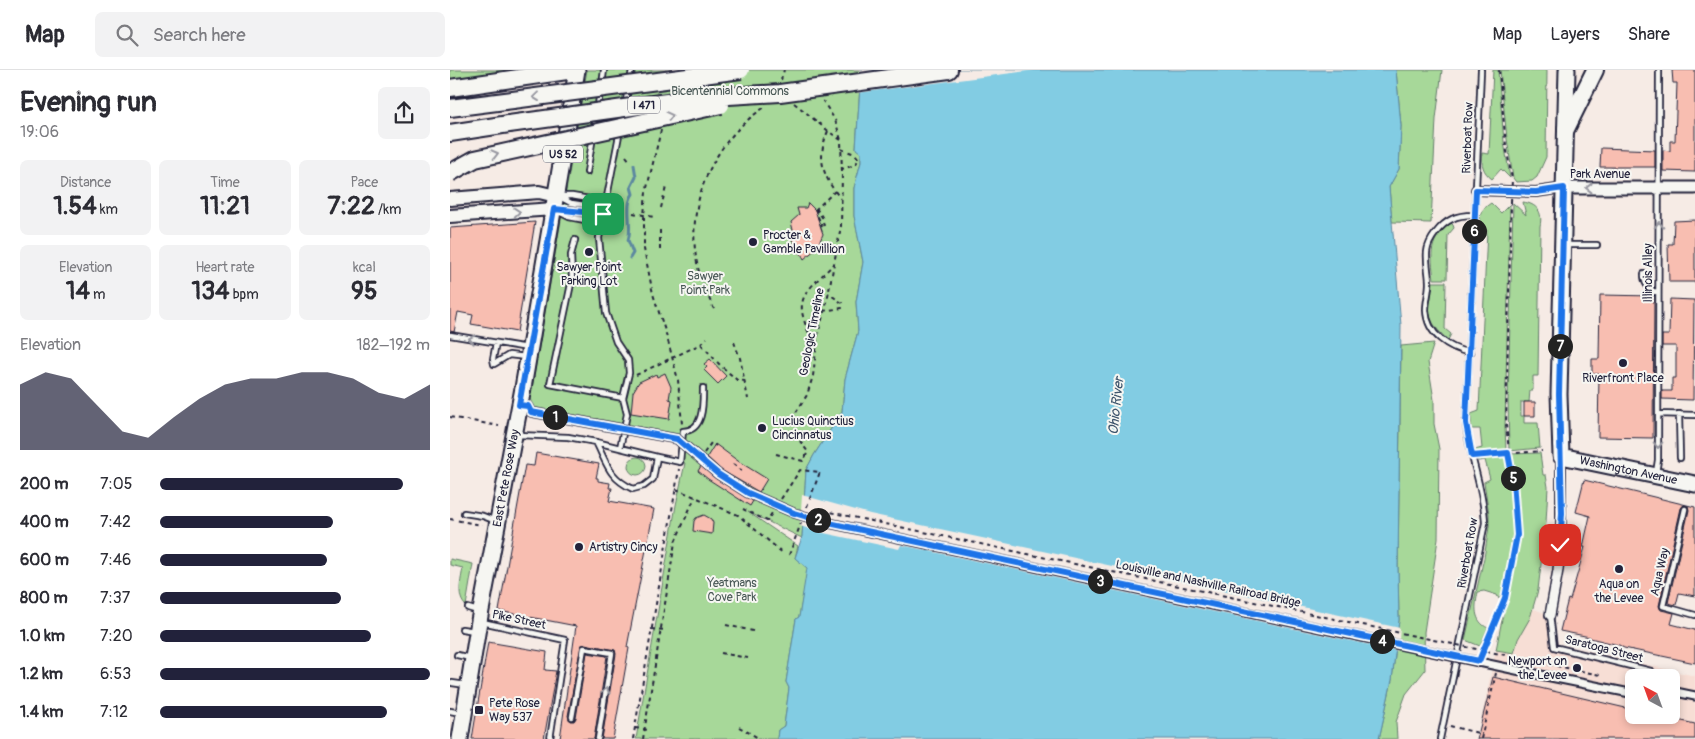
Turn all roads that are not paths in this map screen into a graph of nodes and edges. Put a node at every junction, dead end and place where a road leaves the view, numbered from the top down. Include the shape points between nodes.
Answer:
1 (569, 70) edge
2 (576, 70) edge
3 (604, 70) edge
4 (632, 70) edge
5 (741, 70) edge
6 (949, 70) edge
7 (1481, 70) edge
8 (1567, 70) edge
9 (1595, 70) edge
10 (1659, 70) edge
11 (450, 88) edge
12 (779, 99) junction
13 (450, 108) edge
14 (1566, 129) junction
15 (450, 133) edge
16 (587, 172) dead end
17 (450, 173) edge
18 (1659, 187) junction
19 (1564, 188) junction
20 (1695, 188) edge
21 (1476, 190) junction
22 (450, 199) edge
23 (606, 202) junction
24 (555, 203) junction
25 (605, 208) junction
26 (603, 214) junction
27 (1474, 215) junction
28 (450, 216) edge
29 (601, 223) junction
30 (575, 240) dead end
31 (1563, 245) junction
32 (1597, 245) dead end
33 (1644, 274) dead end
34 (1658, 291) junction
35 (450, 335) edge
36 (496, 343) junction
37 (529, 352) junction
38 (1470, 353) junction
39 (703, 388) dead end
40 (623, 398) junction
41 (519, 405) junction
42 (1658, 414) junction
43 (1679, 414) junction
44 (1695, 415) edge
45 (514, 434) junction
46 (596, 442) junction
47 (620, 448) junction
48 (1561, 456) junction
49 (657, 457) junction
50 (1680, 458) dead end
51 (1655, 476) junction
52 (1695, 484) edge
53 (1685, 509) dead end
54 (464, 512) dead end
55 (498, 521) junction
56 (1550, 615) joint
57 (1695, 615) edge
58 (473, 620) junction
59 (457, 655) dead end
60 (473, 658) junction
61 (1643, 669) edge
62 (452, 684) dead end
63 (468, 685) junction
64 (1625, 692) edge
65 (1680, 693) edge
66 (1695, 696) edge
67 (457, 712) edge
68 (572, 718) dead end
69 (450, 738) edge
70 (460, 739) edge
71 (550, 739) edge
72 (598, 739) edge
73 (1440, 739) edge

1 - 2 highway
1 - 11 highway
2 - 24 main road, East Pete Rose Way / US 52
3 - 16 lane
4 - 23 lane
5 -> 13 highway, I 471, bridge
6 - 12 highway, I 471, bridge
7 - 21 lane, Riverboat Row
8 - 14 main road
9 - 14 highway
10 - 18 lane, Illinois Alley
12 - 15 highway, I 471, bridge via 696,98
17 -> 12 highway, bridge via 475,159 503,152
14 - 19 main road
18 -> 19 street, Park Avenue
18 - 20 street, Park Avenue
34 -> 18 lane, Illinois Alley
19 - 21 street, Park Avenue via 1536,192
19 - 31 main road
21 - 27 lane, Riverboat Row
22 - 24 main road via 539,192
23 - 24 lane via 572,196
23 - 25 lane
24 - 25 lane
24 - 26 lane
28 -> 24 main road
24 - 29 lane via 569,217
24 - 37 main road, East Pete Rose Way / US 52
25 - 26 lane
26 - 29 lane
27 - 38 lane, Riverboat Row
27 - 38 lane via 1452,219 1430,241 1427,251 1429,285 1426,313 1431,326 1449,347
29 - 40 lane via 599,238 606,313 616,342 628,360 629,373
30 - 40 lane via 571,254 572,279 550,384
31 - 32 lane
31 - 48 main road via 1559,394
33 - 34 lane via 1646,286
34 - 42 lane, Illinois Alley
36 -> 35 lane
36 - 37 lane
36 - 37 lane via 494,364 509,355
37 - 41 main road, East Pete Rose Way / US 52
38 - 73 lane, Riverboat Row via 1466,423 1485,523
39 - 49 lane via 700,417 690,431 683,431 680,462
40 - 47 lane via 627,414
41 - 45 main road, East Pete Rose Way / US 52
41 - 64 street, bridge via 528,406 531,412 677,439 718,474 748,493 824,522
42 - 43 lane
42 -> 51 lane, Illinois Alley
43 - 44 lane
43 - 50 lane
45 - 46 lane
45 - 55 main road, East Pete Rose Way / US 52
46 - 47 lane
46 - 49 lane via 620,483 634,489 652,479
47 - 49 lane
48 - 51 main road, Washington Avenue
48 - 56 street via 1561,539
51 - 52 main road, Washington Avenue
53 - 57 lane, Aqua Way via 1662,606
54 - 55 lane
55 - 58 main road, East Pete Rose Way / US 52
56 - 61 lane, Saratoga Street via 1554,647
58 - 60 main road, East Pete Rose Way / US 52
58 - 71 lane, Pike Street via 565,640
59 - 60 lane
60 - 63 main road, East Pete Rose Way / US 52
62 - 63 lane
63 - 67 main road, East Pete Rose Way / US 52
65 - 66 street
67 - 70 main road, East Pete Rose Way / US 52
72 -> 68 lane via 612,653 584,648
69 - 70 lane

